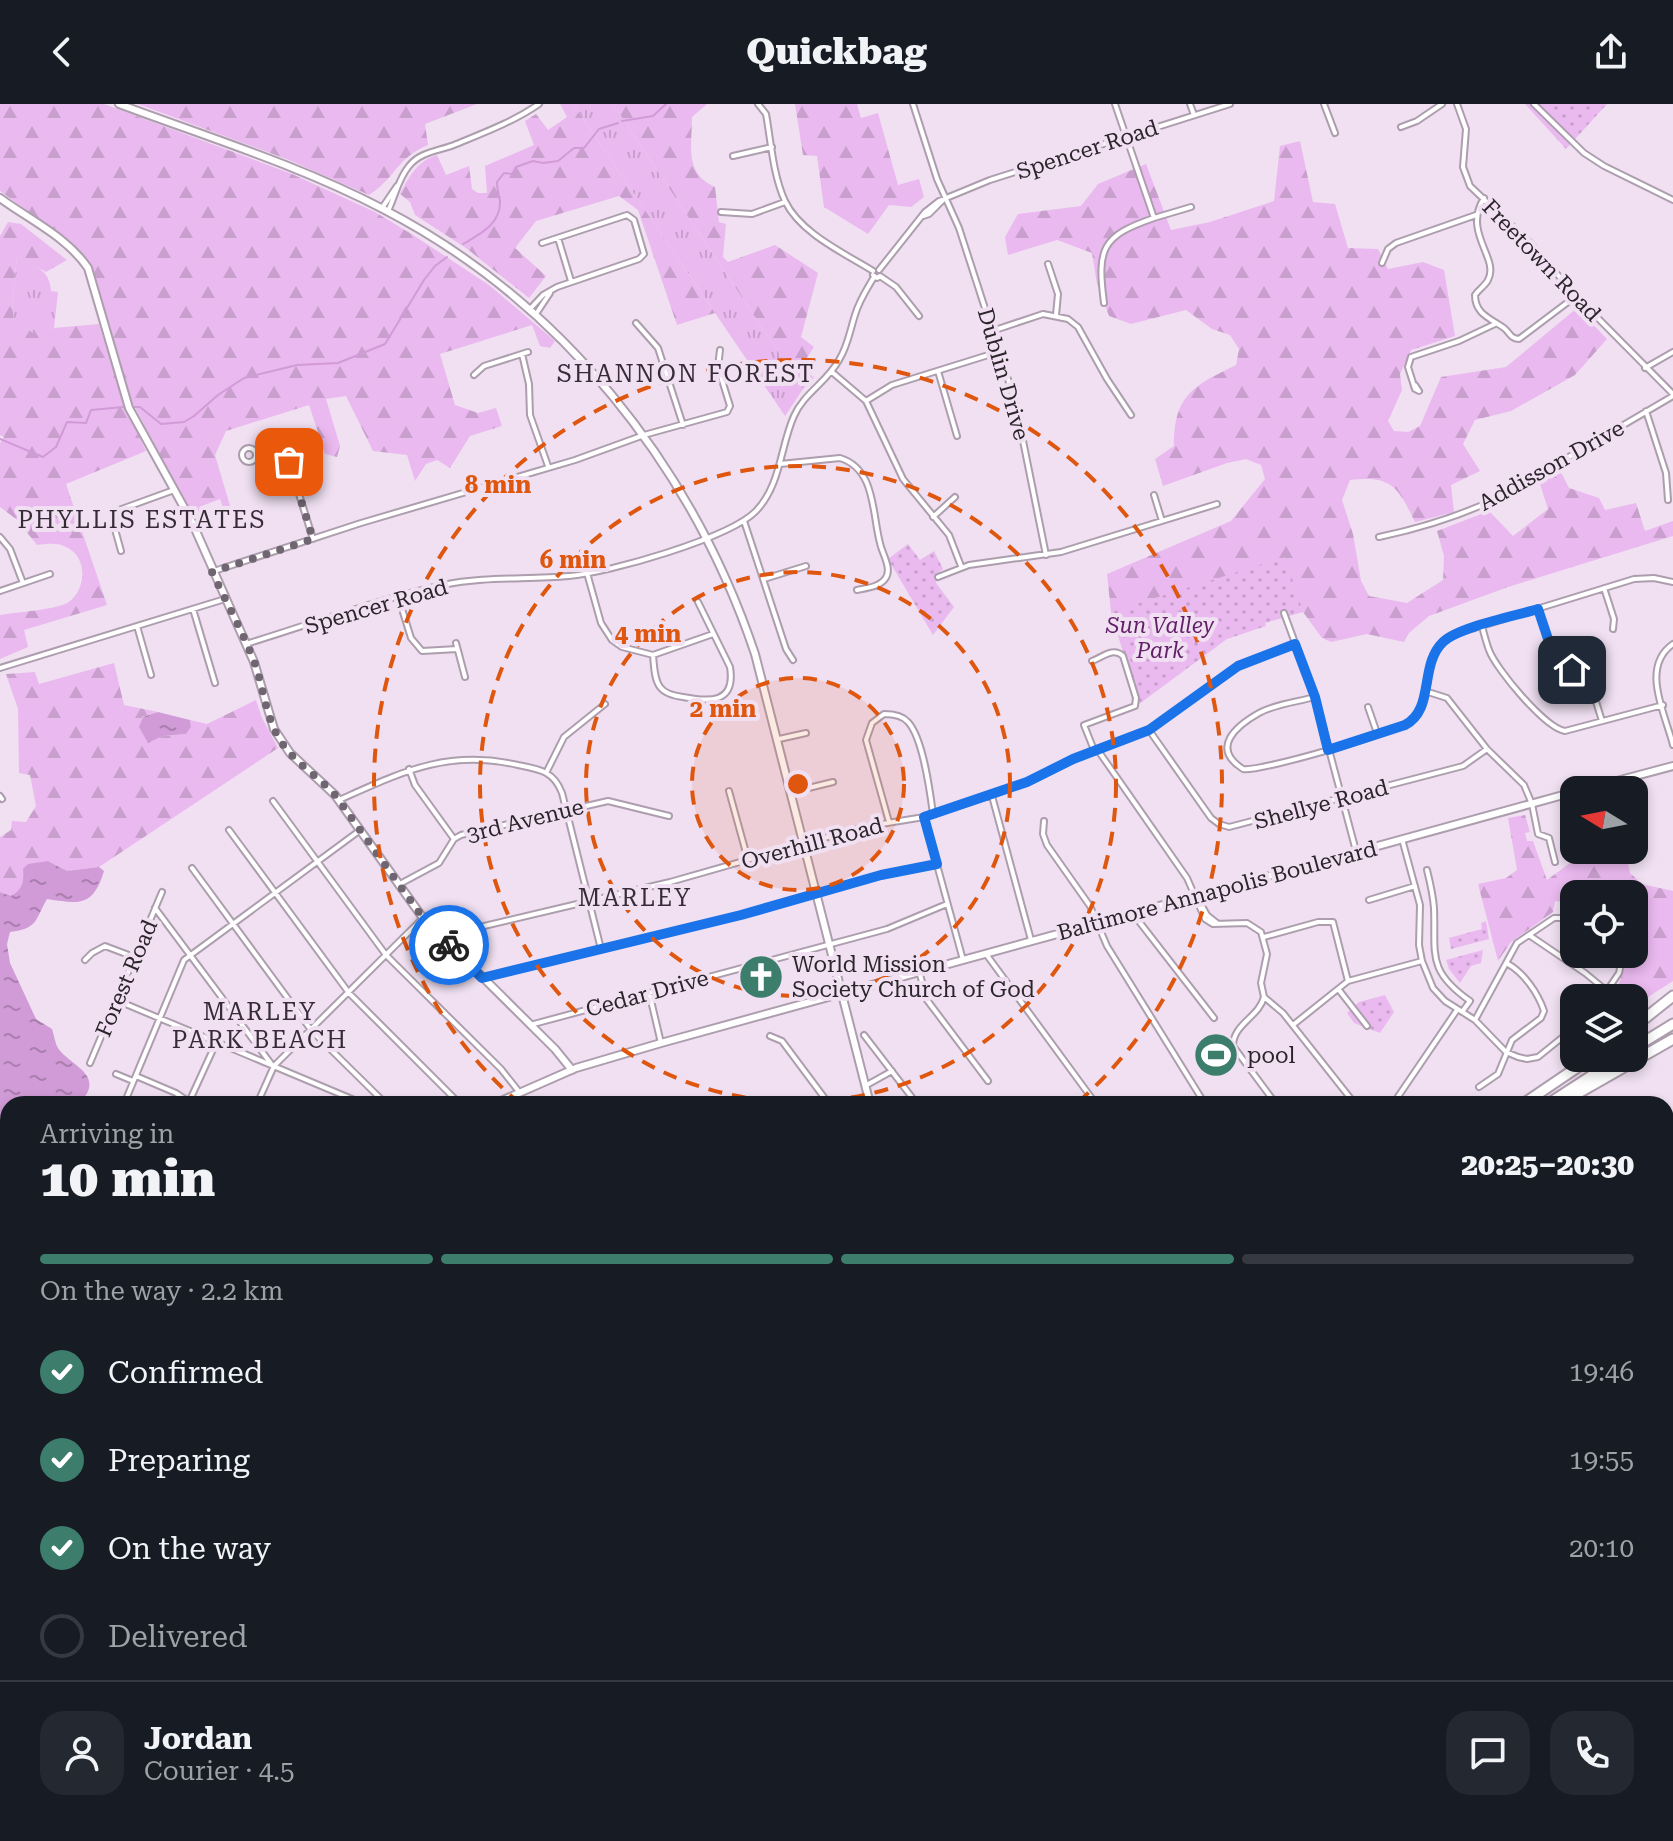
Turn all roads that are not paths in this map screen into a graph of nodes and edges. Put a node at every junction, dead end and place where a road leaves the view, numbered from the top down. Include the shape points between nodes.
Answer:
1 (119, 104) edge
2 (539, 104) edge
3 (758, 104) edge
4 (913, 104) edge
5 (1115, 104) edge
6 (1190, 104) edge
7 (1230, 104) edge
8 (1324, 104) edge
9 (1442, 104) edge
10 (1457, 104) edge
11 (1534, 104) edge
12 (1194, 115) junction
13 (1401, 127) dead end
14 (1335, 133) dead end
15 (1127, 136) junction
16 (772, 147) junction
17 (733, 156) dead end
18 (0, 198) edge
19 (1484, 198) junction
20 (945, 199) junction
21 (1673, 200) edge
22 (785, 202) junction
23 (1191, 207) dead end
24 (385, 210) junction
25 (721, 212) dead end
26 (1476, 215) junction
27 (1154, 218) junction
28 (558, 238) junction
29 (542, 243) dead end
30 (1382, 263) dead end
31 (1048, 264) dead end
32 (877, 274) junction
33 (571, 281) junction
34 (1576, 296) junction
35 (1104, 303) dead end
36 (533, 312) junction
37 (1056, 315) junction
38 (919, 316) dead end
39 (636, 323) dead end
40 (1495, 324) junction
41 (992, 331) junction
42 (720, 350) dead end
43 (528, 352) dead end
44 (999, 352) junction
45 (1673, 352) edge
46 (522, 354) junction
47 (1645, 368) junction
48 (938, 371) junction
49 (832, 372) junction
50 (474, 375) dead end
51 (1415, 385) dead end
52 (1673, 395) edge
53 (866, 401) junction
54 (1646, 411) junction
55 (1131, 415) dead end
56 (683, 425) junction
57 (644, 435) junction
58 (957, 436) dead end
59 (284, 451) junction
60 (290, 455) junction
61 (257, 456) dead end
62 (779, 464) junction
63 (548, 466) junction
64 (174, 490) junction
65 (1154, 495) dead end
66 (955, 497) dead end
67 (1668, 500) dead end
68 (1217, 504) dead end
69 (933, 517) junction
70 (744, 521) junction
71 (1162, 521) junction
72 (0, 537) edge
73 (1379, 537) dead end
74 (707, 538) junction
75 (313, 539) junction
76 (121, 551) dead end
77 (1046, 555) junction
78 (806, 566) dead end
79 (962, 567) junction
80 (212, 572) junction
81 (587, 573) junction
82 (50, 574) dead end
83 (938, 577) dead end
84 (764, 579) junction
85 (1673, 582) edge
86 (23, 583) junction
87 (1604, 588) junction
88 (857, 590) dead end
89 (0, 591) edge
90 (398, 596) junction
91 (225, 599) junction
92 (698, 602) dead end
93 (193, 609) junction
94 (1538, 609) junction
95 (1284, 613) dead end
96 (137, 626) junction
97 (1482, 626) junction
98 (1613, 629) dead end
99 (713, 634) junction
100 (246, 644) junction
101 (1295, 644) junction
102 (1673, 644) edge
103 (653, 655) junction
104 (793, 660) dead end
105 (1092, 661) dead end
106 (0, 668) edge
107 (151, 675) dead end
108 (465, 677) dead end
109 (215, 683) dead end
110 (1425, 691) junction
111 (1315, 697) junction
112 (605, 704) dead end
113 (1663, 705) junction
114 (1368, 707) dead end
115 (1602, 721) junction
116 (1149, 730) junction
117 (806, 733) dead end
118 (1377, 733) junction
119 (779, 739) junction
120 (1673, 745) edge
121 (1095, 749) junction
122 (1487, 749) junction
123 (1328, 750) junction
124 (1673, 766) edge
125 (409, 769) junction
126 (547, 771) junction
127 (1642, 776) edge
128 (833, 782) dead end
129 (729, 791) dead end
130 (792, 792) junction
131 (992, 795) junction
132 (1560, 796) edge
133 (1342, 799) junction
134 (339, 800) junction
135 (273, 801) dead end
136 (1532, 804) junction
137 (566, 810) junction
138 (933, 814) junction
139 (669, 816) dead end
140 (924, 817) junction
141 (1044, 821) dead end
142 (889, 822) junction
143 (229, 830) dead end
144 (359, 831) junction
145 (454, 839) junction
146 (1402, 839) junction
147 (805, 844) junction
148 (1356, 851) junction
149 (748, 860) junction
150 (317, 862) junction
151 (1555, 862) dead end
152 (937, 864) junction
153 (192, 868) dead end
154 (1427, 870) dead end
155 (398, 885) junction
156 (1415, 886) junction
157 (162, 892) dead end
158 (817, 894) junction
159 (276, 895) junction
160 (1196, 897) junction
161 (1369, 900) dead end
162 (588, 901) junction
163 (947, 904) junction
164 (155, 908) junction
165 (1134, 915) junction
166 (1560, 917) edge
167 (423, 918) junction
168 (1420, 922) junction
169 (1434, 922) junction
170 (1097, 923) junction
171 (233, 924) junction
172 (1529, 935) junction
173 (440, 937) junction
174 (1264, 937) junction
175 (1031, 940) junction
176 (830, 943) junction
177 (601, 949) junction
178 (986, 954) junction
179 (191, 955) junction
180 (386, 955) junction
181 (134, 957) junction
182 (85, 960) dead end
183 (963, 960) junction
184 (1422, 961) junction
185 (1508, 964) junction
186 (919, 971) junction
187 (482, 978) junction
188 (1348, 981) junction
189 (1598, 984) edge
190 (1338, 989) junction
191 (649, 992) junction
192 (843, 992) junction
193 (349, 993) junction
194 (1673, 996) edge
195 (1264, 997) junction
196 (116, 1000) junction
197 (1673, 1002) edge
198 (1460, 1010) junction
199 (1648, 1017) edge
200 (160, 1018) junction
201 (1214, 1018) dead end
202 (1648, 1019) edge
203 (1475, 1020) junction
204 (1673, 1024) edge
205 (530, 1025) junction
206 (1293, 1025) junction
207 (1367, 1026) dead end
208 (311, 1030) junction
209 (864, 1035) dead end
210 (770, 1036) dead end
211 (1560, 1039) edge
212 (1648, 1039) edge
213 (1673, 1039) edge
214 (216, 1043) junction
215 (661, 1043) junction
216 (1506, 1052) junction
217 (90, 1063) dead end
218 (274, 1066) junction
219 (572, 1070) junction
220 (892, 1071) junction
221 (1570, 1072) edge
222 (1597, 1072) edge
223 (116, 1074) dead end
224 (135, 1078) junction
225 (988, 1081) dead end
226 (865, 1086) junction
227 (1479, 1087) dead end
228 (520, 1093) junction
229 (127, 1096) edge
230 (175, 1096) edge
231 (193, 1096) edge
232 (261, 1096) edge
233 (340, 1096) edge
234 (378, 1096) edge
235 (452, 1096) edge
236 (513, 1096) edge
237 (823, 1096) edge
238 (868, 1096) edge
239 (911, 1096) edge
240 (1090, 1096) edge
241 (1200, 1096) edge
242 (1270, 1096) edge
243 (1349, 1096) edge
244 (1399, 1096) edge
245 (1535, 1096) edge
246 (1560, 1096) edge
247 (1573, 1096) edge

1 - 24 main road via 316,178
2 - 24 street via 509,122 420,157 409,166
3 - 16 street via 766,114
4 - 20 street, Dublin Drive
5 - 15 street
6 - 12 street
7 - 12 street, Spencer Road
8 - 14 street
9 - 13 street
10 - 19 street, Freetown Road via 1466,129 1463,173
11 - 21 street via 1584,153
12 - 15 street, Spencer Road
15 - 20 street, Spencer Road
15 - 27 street
16 - 17 street
16 - 22 street
18 - 64 main road via 58,238 88,268 129,408
19 - 26 street
19 - 34 street, Freetown Road
20 - 32 street, Spencer Road via 934,203
20 - 41 street, Dublin Drive
22 - 25 street via 752,214
22 - 32 street via 807,228
23 - 27 street
24 - 36 main road via 441,242
26 - 30 street via 1396,243
26 - 40 street via 1490,271 1475,302
27 - 35 street via 1127,227 1110,240 1100,270
28 - 29 street
28 - 33 street
28 - 33 street via 627,215 634,220 644,251 639,259
31 - 37 street via 1058,294
32 - 38 street via 896,287
32 - 49 street, Spencer Road
33 - 36 street via 543,295
34 - 40 street via 1519,339
34 - 47 street, Freetown Road
36 - 57 main road
37 - 41 street via 1043,314
37 - 55 street via 1078,327
39 - 56 street via 658,348
40 - 51 street via 1411,357 1408,367
41 - 44 street, Dublin Drive
42 - 56 street via 718,367 730,410
43 - 46 street
44 - 48 street
44 - 77 street, Dublin Drive via 1015,401
45 - 47 street
46 - 50 street via 484,366
46 - 63 street via 530,415
47 - 52 street, Freetown Road
48 - 53 street via 892,385
48 - 58 street
49 - 53 street
49 - 62 street, Spencer Road via 800,405
52 - 54 street, Addisson Drive
53 - 69 street via 903,479
54 - 67 street via 1666,473
54 - 73 street, Addisson Drive via 1490,502
56 - 57 street
57 - 63 street
57 - 74 main road
59 - 60 street
59 - 60 street via 287,441 297,443 296,453
59 - 61 street
60 - 75 street
62 - 70 street, Spencer Road via 765,500
62 - 88 street via 840,458 860,472 871,493 889,570 882,582
63 - 75 street
64 - 76 street via 119,510 113,522
64 - 80 main road
65 - 71 street
66 - 69 street
68 - 71 street
69 - 79 street via 952,541
70 - 74 street, Spencer Road
70 - 84 street
71 - 77 street
72 - 86 street
74 - 81 street, Spencer Road
74 - 119 main road via 746,627
75 - 80 street
77 - 79 street
78 - 84 street
79 - 83 street
80 - 91 main road
81 - 90 street, Spencer Road via 447,584
81 - 103 street via 601,623 612,640
82 - 86 street
84 - 104 street
85 - 87 street via 1643,577
86 - 89 street
87 - 94 street
87 - 98 street
90 - 100 street, Spencer Road
90 - 108 street via 411,638 422,651 456,646
91 - 93 street
91 - 100 main road
92 - 99 street
93 - 96 street
93 - 109 street
94 - 97 street
94 - 115 street via 1548,639 1593,692
95 - 101 street
96 - 106 street
96 - 107 street
97 - 110 street via 1452,635 1439,646
97 - 115 street via 1493,658 1552,727 1565,731
99 - 103 street
99 - 103 street via 732,678 716,700 665,692
100 - 134 main road via 281,742
101 - 111 street
101 - 116 street, Overhill Road via 1238,666
102 - 113 street via 1656,665
105 - 121 street via 1119,652 1136,698 1135,706 1084,725
110 - 118 street via 1415,718
110 - 122 street via 1447,698
111 - 123 street
111 - 123 street via 1260,713 1230,735 1228,752 1239,767 1251,770
112 - 126 street via 564,737
113 - 115 street
113 - 120 street
114 - 118 street
116 - 121 street, Overhill Road
116 - 133 street, Shellye Road via 1219,824 1240,826
117 - 119 street
118 - 123 street
119 - 130 main road
121 - 131 street, Overhill Road
121 - 160 street
122 - 133 street, Shellye Road via 1463,766
122 - 136 street via 1524,785
123 - 133 street
124 - 127 main road
125 - 126 street via 482,759
125 - 134 street
125 - 145 street
126 - 137 street via 559,786
128 - 130 street
129 - 149 street
130 - 147 main road
131 - 138 street, Overhill Road
131 - 175 street
132 - 136 main road, Baltimore Annapolis Boulevard
133 - 148 street
134 - 144 main road
135 - 150 street
136 - 146 main road, Baltimore Annapolis Boulevard
136 - 151 street via 1538,834 1549,838
137 - 139 street, 3rd Avenue via 608,801
137 - 145 street, 3rd Avenue
137 - 162 street
138 - 140 street, Overhill Road
138 - 142 street via 927,772 911,725 884,714 872,723 866,740
140 - 142 street, Overhill Road
140 - 152 street
141 - 170 street via 1047,845
142 - 147 street, Overhill Road
143 - 159 street
144 - 150 street
144 - 155 main road
145 - 155 street, 3rd Avenue via 439,863
146 - 148 main road, Baltimore Annapolis Boulevard
146 - 156 street
147 - 149 street, Overhill Road
147 - 158 main road
148 - 160 main road, Baltimore Annapolis Boulevard
149 - 162 street, Overhill Road
150 - 159 street
150 - 180 street
152 - 158 street
152 - 163 street
153 - 171 street
154 - 169 street
155 - 167 main road
156 - 161 street
156 - 168 street
157 - 164 street, Forest Road
158 - 176 main road
158 - 177 street
159 - 171 street
159 - 193 street
160 - 165 main road, Baltimore Annapolis Boulevard
160 - 174 street via 1219,924 1247,923
162 - 173 street, Overhill Road
162 - 177 street
163 - 176 street, Cedar Drive via 887,929
163 - 183 street
164 - 179 street
164 - 181 street, Forest Road
165 - 170 main road, Baltimore Annapolis Boulevard
165 - 201 street
166 - 172 street
167 - 173 main road
167 - 180 street
168 - 169 street
168 - 184 street
169 - 198 street via 1432,944 1441,973 1470,1001
170 - 175 main road, Baltimore Annapolis Boulevard
170 - 241 street
171 - 179 street
171 - 208 street
172 - 185 street via 1517,943
172 - 189 street
173 - 187 main road
174 - 188 street via 1333,922
174 - 195 street
175 - 178 main road, Baltimore Annapolis Boulevard
176 - 191 street, Cedar Drive
176 - 192 main road
177 - 187 street
178 - 183 main road, Baltimore Annapolis Boulevard
178 - 240 street
179 - 200 street via 184,960
179 - 218 street
180 - 193 street
180 - 228 street
181 - 182 street via 105,946
181 - 196 street, Forest Road
183 - 186 main road, Baltimore Annapolis Boulevard
184 - 188 street
184 - 198 street via 1433,988
185 - 203 street
185 - 216 street via 1520,971 1544,1011
186 - 192 main road, Baltimore Annapolis Boulevard
186 - 225 street via 927,1000
187 - 205 main road
188 - 190 street
190 - 206 street
190 - 207 street
191 - 205 street, Cedar Drive
191 - 215 street
192 - 215 main road, Baltimore Annapolis Boulevard
192 - 226 main road
193 - 208 street
193 - 235 street
194 - 199 highway
195 - 206 street
195 - 242 street via 1235,1034 1233,1046
196 - 200 street
196 - 217 street, Forest Road
197 - 202 highway
198 - 203 street
198 - 244 street
200 - 214 street
200 - 224 street
203 - 216 street
204 - 212 highway
205 - 219 main road
206 - 243 street
208 - 218 street
208 - 234 street
209 - 220 street
210 - 237 street via 782,1041
211 - 216 street via 1538,1057
213 - 247 highway
214 - 218 street
214 - 231 street
215 - 219 main road, Baltimore Annapolis Boulevard
216 - 227 street via 1498,1074
218 - 232 street
218 - 233 street
219 - 228 main road, Baltimore Annapolis Boulevard
220 - 226 street
220 - 239 street
221 - 245 highway
222 - 246 highway
223 - 224 street
224 - 229 street
224 - 230 street
226 - 238 main road
228 - 236 main road, Baltimore Annapolis Boulevard

